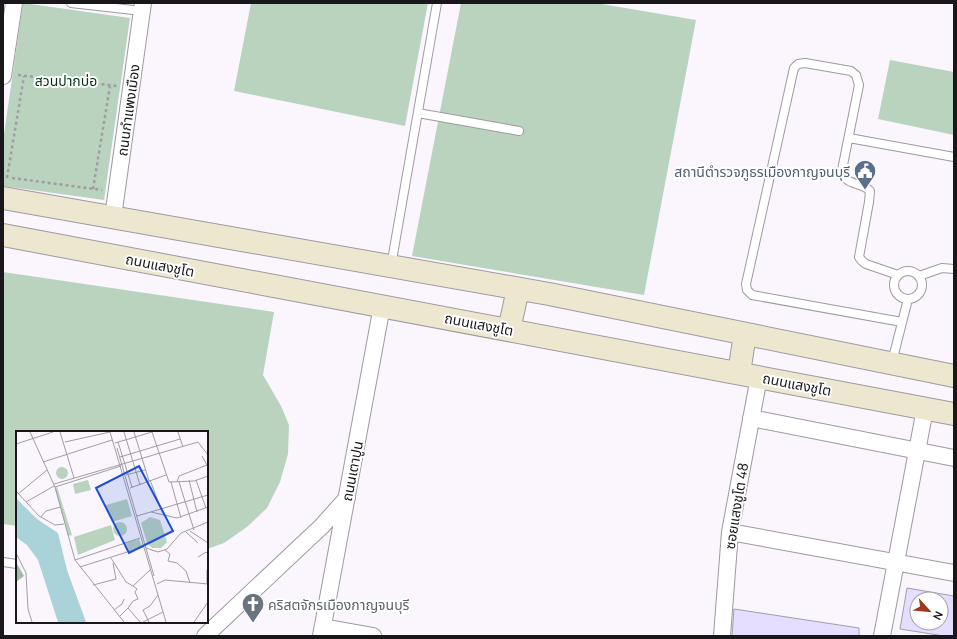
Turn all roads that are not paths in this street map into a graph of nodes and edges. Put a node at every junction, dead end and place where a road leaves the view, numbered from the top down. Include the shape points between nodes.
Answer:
1 (14, 3) edge
2 (71, 3) edge
3 (437, 3) edge
4 (142, 7) edge
5 (3, 74) edge
6 (418, 113) junction
7 (519, 131) dead end
8 (849, 138) junction
9 (954, 157) edge
10 (5, 188) edge
11 (113, 218) junction
12 (3, 235) edge
13 (391, 266) junction
14 (954, 269) edge
15 (898, 275) junction
16 (919, 276) junction
17 (518, 289) junction
18 (908, 299) junction
19 (382, 306) junction
20 (902, 322) junction
21 (509, 330) junction
22 (745, 334) junction
23 (892, 364) junction
24 (749, 375) junction
25 (954, 376) edge
26 (925, 409) junction
27 (954, 414) edge
28 (751, 418) junction
29 (917, 451) junction
30 (954, 458) edge
31 (347, 498) junction
32 (730, 532) junction
33 (3, 562) edge
34 (895, 562) junction
35 (16, 564) edge
36 (954, 573) edge
37 (322, 631) edge
38 (204, 636) edge
39 (373, 636) edge
40 (722, 636) edge
41 (882, 636) edge

1 - 5 street
2 - 4 lane
3 - 6 lane
4 - 11 street, ถนนกำแพงเมือง
6 - 7 lane
6 - 13 lane
8 - 9 lane
8 - 15 lane via 843,176 870,191 859,257 866,264
8 - 20 lane via 859,85 856,75 851,71 798,64 794,68 746,284 747,290 752,295
10 - 11 main road
11 - 13 main road
12 - 19 main road, ถนนแสงชูโต
13 - 17 main road
14 - 16 lane via 942,268
15 - 16 lane via 912,271
15 - 18 lane via 894,282 896,290 901,297
16 - 18 lane via 922,283 921,291
17 - 21 main road
17 - 22 main road
18 - 20 lane
19 - 21 main road, ถนนแสงชูโต
19 - 31 street, ถนนเตาปูน
20 - 23 lane
21 - 24 main road, ถนนแสงชูโต
22 - 23 main road
22 - 24 main road
23 - 25 main road
24 - 26 main road, ถนนแสงชูโต
24 - 28 street, ซอยแสงชูโต 48
26 - 27 main road, ถนนแสงชูโต
26 - 29 street
28 - 29 street
28 - 32 street, ซอยแสงชูโต 48
29 - 30 street
29 - 34 street
31 - 37 street, ถนนเตาปูน
31 - 38 street via 322,526
32 - 34 street
32 - 40 street, ซอยแสงชูโต 48
33 - 35 lane
34 - 36 street
34 - 41 street
37 - 39 street

